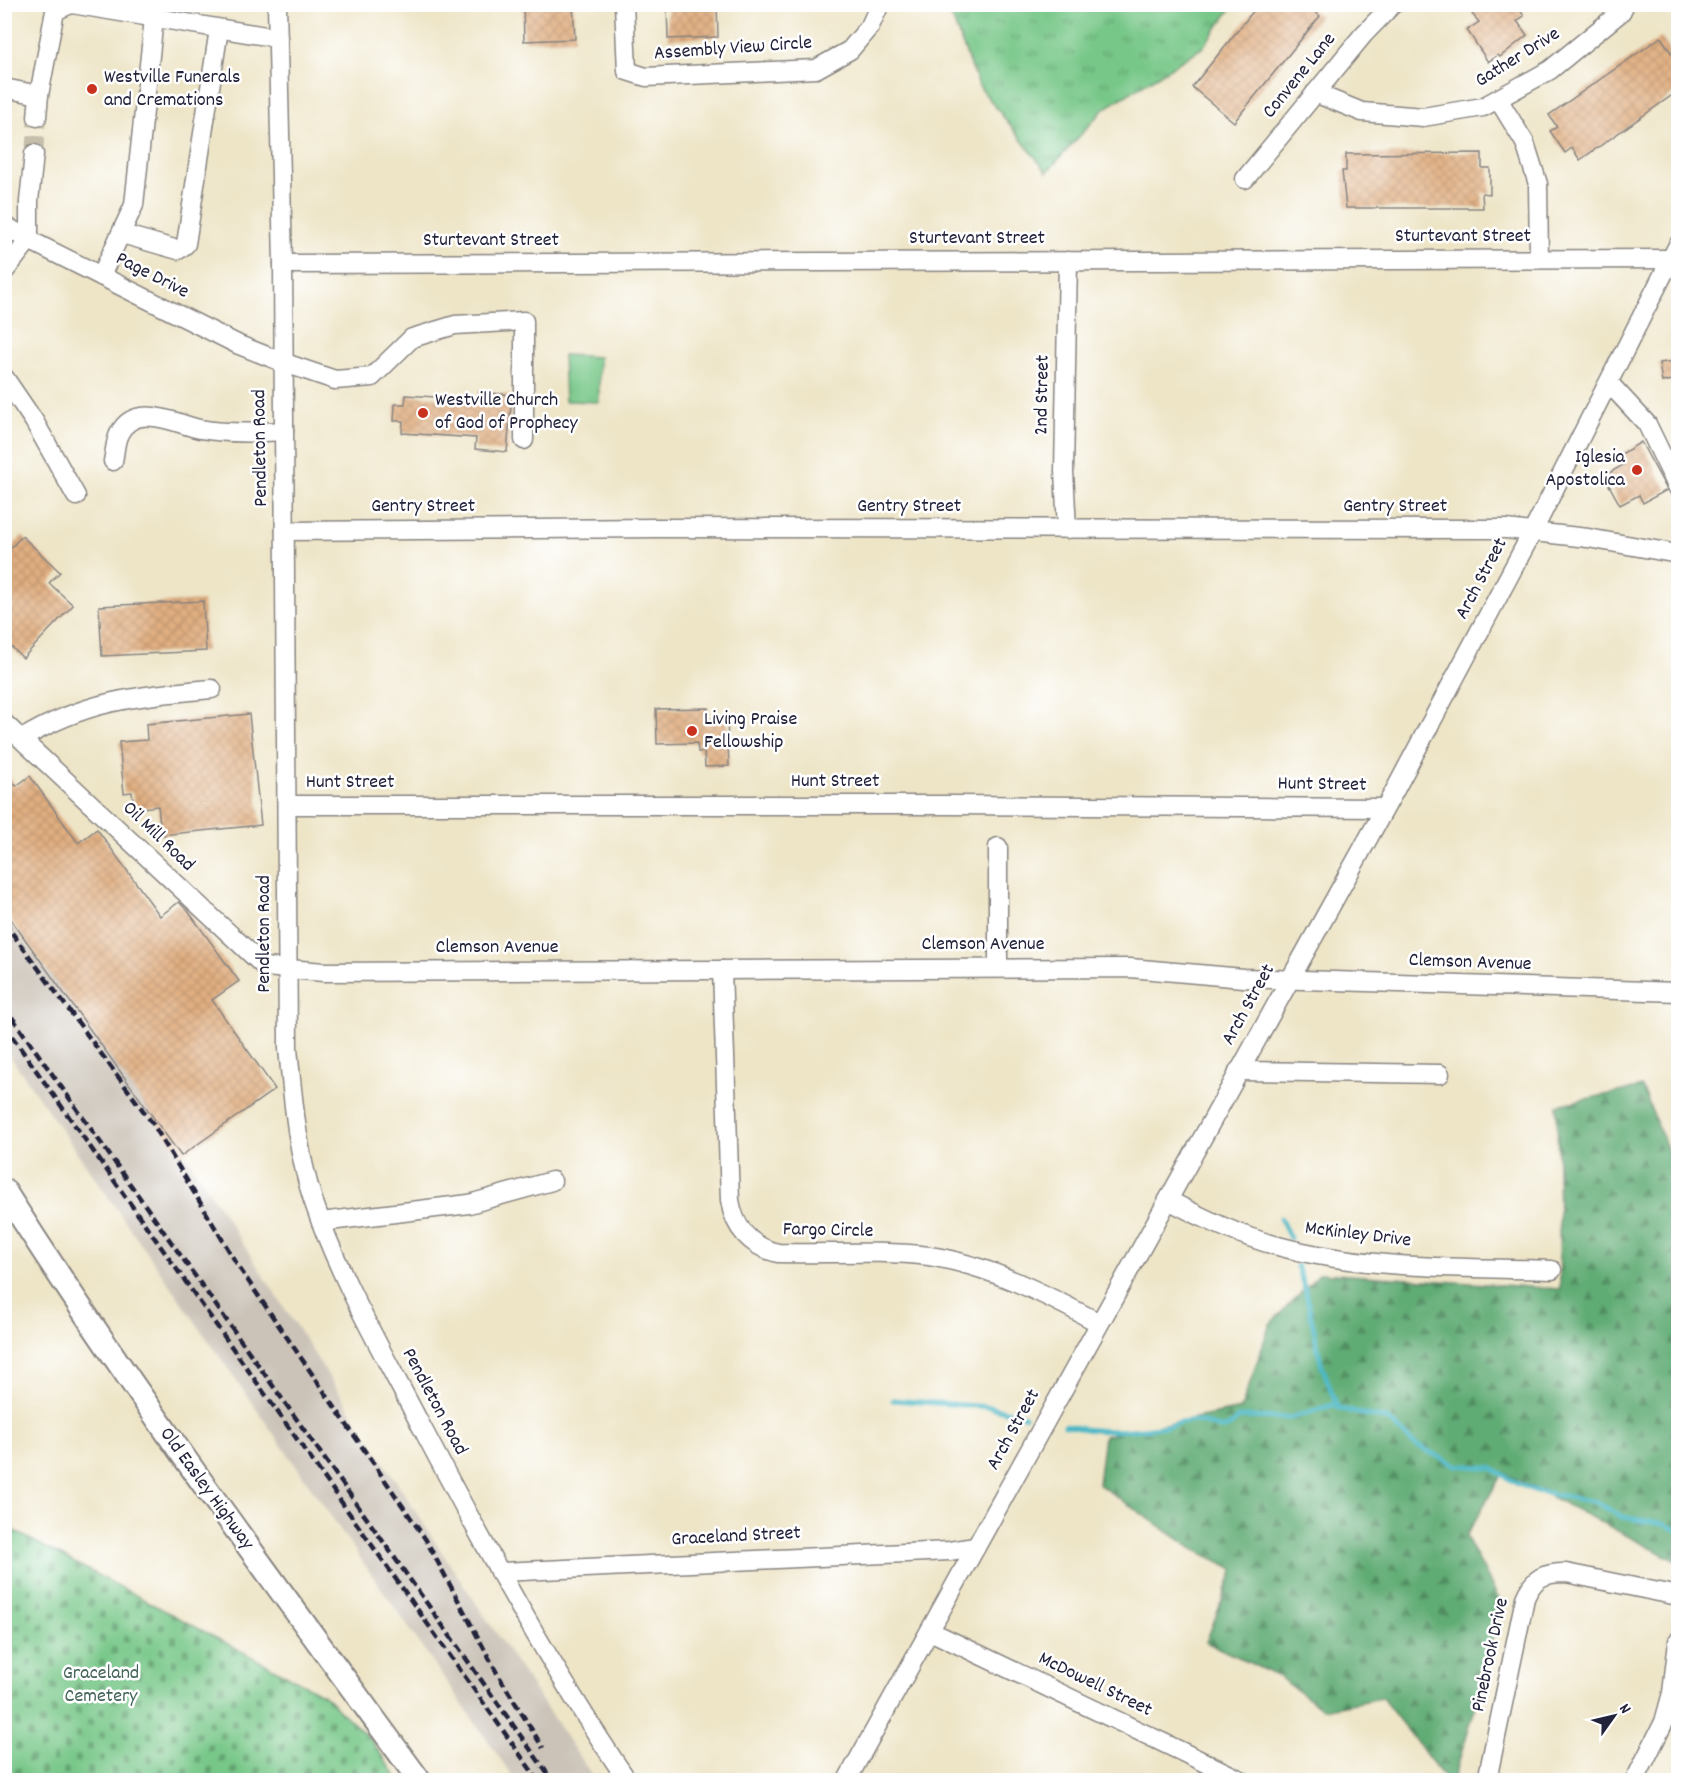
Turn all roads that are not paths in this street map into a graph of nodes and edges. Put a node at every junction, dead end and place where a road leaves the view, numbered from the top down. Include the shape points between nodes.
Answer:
1 (72, 4) edge
2 (277, 4) edge
3 (624, 4) edge
4 (880, 4) edge
5 (1625, 4) edge
6 (1384, 7) edge
7 (154, 18) junction
8 (219, 28) junction
9 (278, 38) junction
10 (4, 88) edge
11 (1315, 93) junction
12 (39, 95) junction
13 (1498, 99) junction
14 (37, 117) tunnel mouth
15 (34, 154) tunnel mouth
16 (1245, 179) dead end
17 (4, 225) edge
18 (122, 234) junction
19 (29, 240) junction
20 (1675, 252) edge
21 (1539, 259) junction
22 (1068, 261) junction
23 (283, 264) junction
24 (5, 271) edge
25 (101, 276) junction
26 (282, 362) junction
27 (4, 376) edge
28 (1609, 383) junction
29 (284, 431) junction
30 (524, 440) dead end
31 (113, 461) dead end
32 (1678, 488) edge
33 (76, 496) dead end
34 (1067, 529) junction
35 (285, 531) junction
36 (1533, 531) junction
37 (1678, 554) edge
38 (212, 689) dead end
39 (4, 723) edge
40 (22, 740) junction
41 (287, 805) junction
42 (1384, 808) junction
43 (998, 847) dead end
44 (998, 967) junction
45 (288, 970) junction
46 (722, 970) junction
47 (1289, 980) junction
48 (1678, 992) edge
49 (1239, 1071) junction
50 (1440, 1074) dead end
51 (552, 1182) dead end
52 (4, 1190) edge
53 (1168, 1200) junction
54 (321, 1222) junction
55 (1552, 1270) dead end
56 (1099, 1323) junction
57 (975, 1547) junction
58 (499, 1572) junction
59 (1678, 1596) edge
60 (930, 1631) junction
61 (1678, 1641) edge
62 (419, 1780) edge
63 (627, 1780) edge
64 (847, 1780) edge
65 (1240, 1780) edge
66 (1487, 1780) edge
67 (1635, 1780) edge

1 - 7 street
1 - 12 street via 55,11
2 - 9 street, Pendleton Road
3 - 4 street, Assembly View Circle via 627,71 646,77 816,69 850,50 870,26
5 - 13 street, Gather Drive via 1621,12 1550,70
6 - 11 street, Convene Lane
7 - 8 street
7 - 18 street via 134,206
8 - 9 street
8 - 18 street via 186,244 178,250
9 - 23 street, Pendleton Road
10 - 12 street
11 - 13 street, Gather Drive via 1362,112 1423,117 1483,107
11 - 16 street, Convene Lane
12 - 14 street
13 - 21 street via 1526,143 1538,184
15 - 19 street
17 - 19 street, Page Drive
18 - 25 street
19 - 24 street
19 - 25 street, Page Drive
20 - 21 street, Sturtevant Street
20 - 28 street, Arch Street
21 - 22 street, Sturtevant Street
22 - 23 street, Sturtevant Street
22 - 34 street, 2nd Street via 1064,471
23 - 26 street, Pendleton Road
25 - 26 street, Page Drive via 239,345
26 - 29 street, Pendleton Road
26 - 30 street, Page Drive via 335,380 372,377 412,338 455,325 524,321
27 - 33 street
28 - 32 street via 1647,424
28 - 36 street, Arch Street
29 - 31 street via 231,433 144,416 119,433
29 - 35 street, Pendleton Road
34 - 35 street, Gentry Street
34 - 36 street, Gentry Street
35 - 41 street, Pendleton Road
36 - 37 street, Gentry Street
36 - 42 street, Arch Street
38 - 40 street via 91,707 51,721
39 - 40 street, Oil Mill Road
40 - 45 street, Oil Mill Road via 265,967
41 - 42 street, Hunt Street
41 - 45 street, Pendleton Road
42 - 47 street, Arch Street
43 - 44 street
44 - 46 street, Clemson Avenue
44 - 47 street, Clemson Avenue via 1130,968
45 - 46 street, Clemson Avenue
45 - 54 street, Pendleton Road via 288,1048 294,1106 301,1153
46 - 56 street, Fargo Circle via 730,1200 736,1222 747,1238 778,1253 906,1254 963,1263
47 - 48 street, Clemson Avenue
47 - 49 street, Arch Street
49 - 50 street
49 - 53 street, Arch Street
51 - 54 street via 470,1204
52 - 62 main road, Old Easley Highway via 151,1413
53 - 55 street, McKinley Drive via 1245,1236 1327,1256 1388,1264
53 - 56 street, Arch Street
54 - 58 street, Pendleton Road via 357,1304
56 - 57 street, Arch Street
57 - 58 street, Graceland Street
57 - 60 street, Arch Street
58 - 63 street, Pendleton Road via 541,1648
59 - 66 street, Pinebrook Drive via 1566,1573 1547,1573 1535,1579 1525,1598
60 - 64 street, Arch Street
60 - 65 street, McDowell Street
61 - 67 street via 1664,1722

